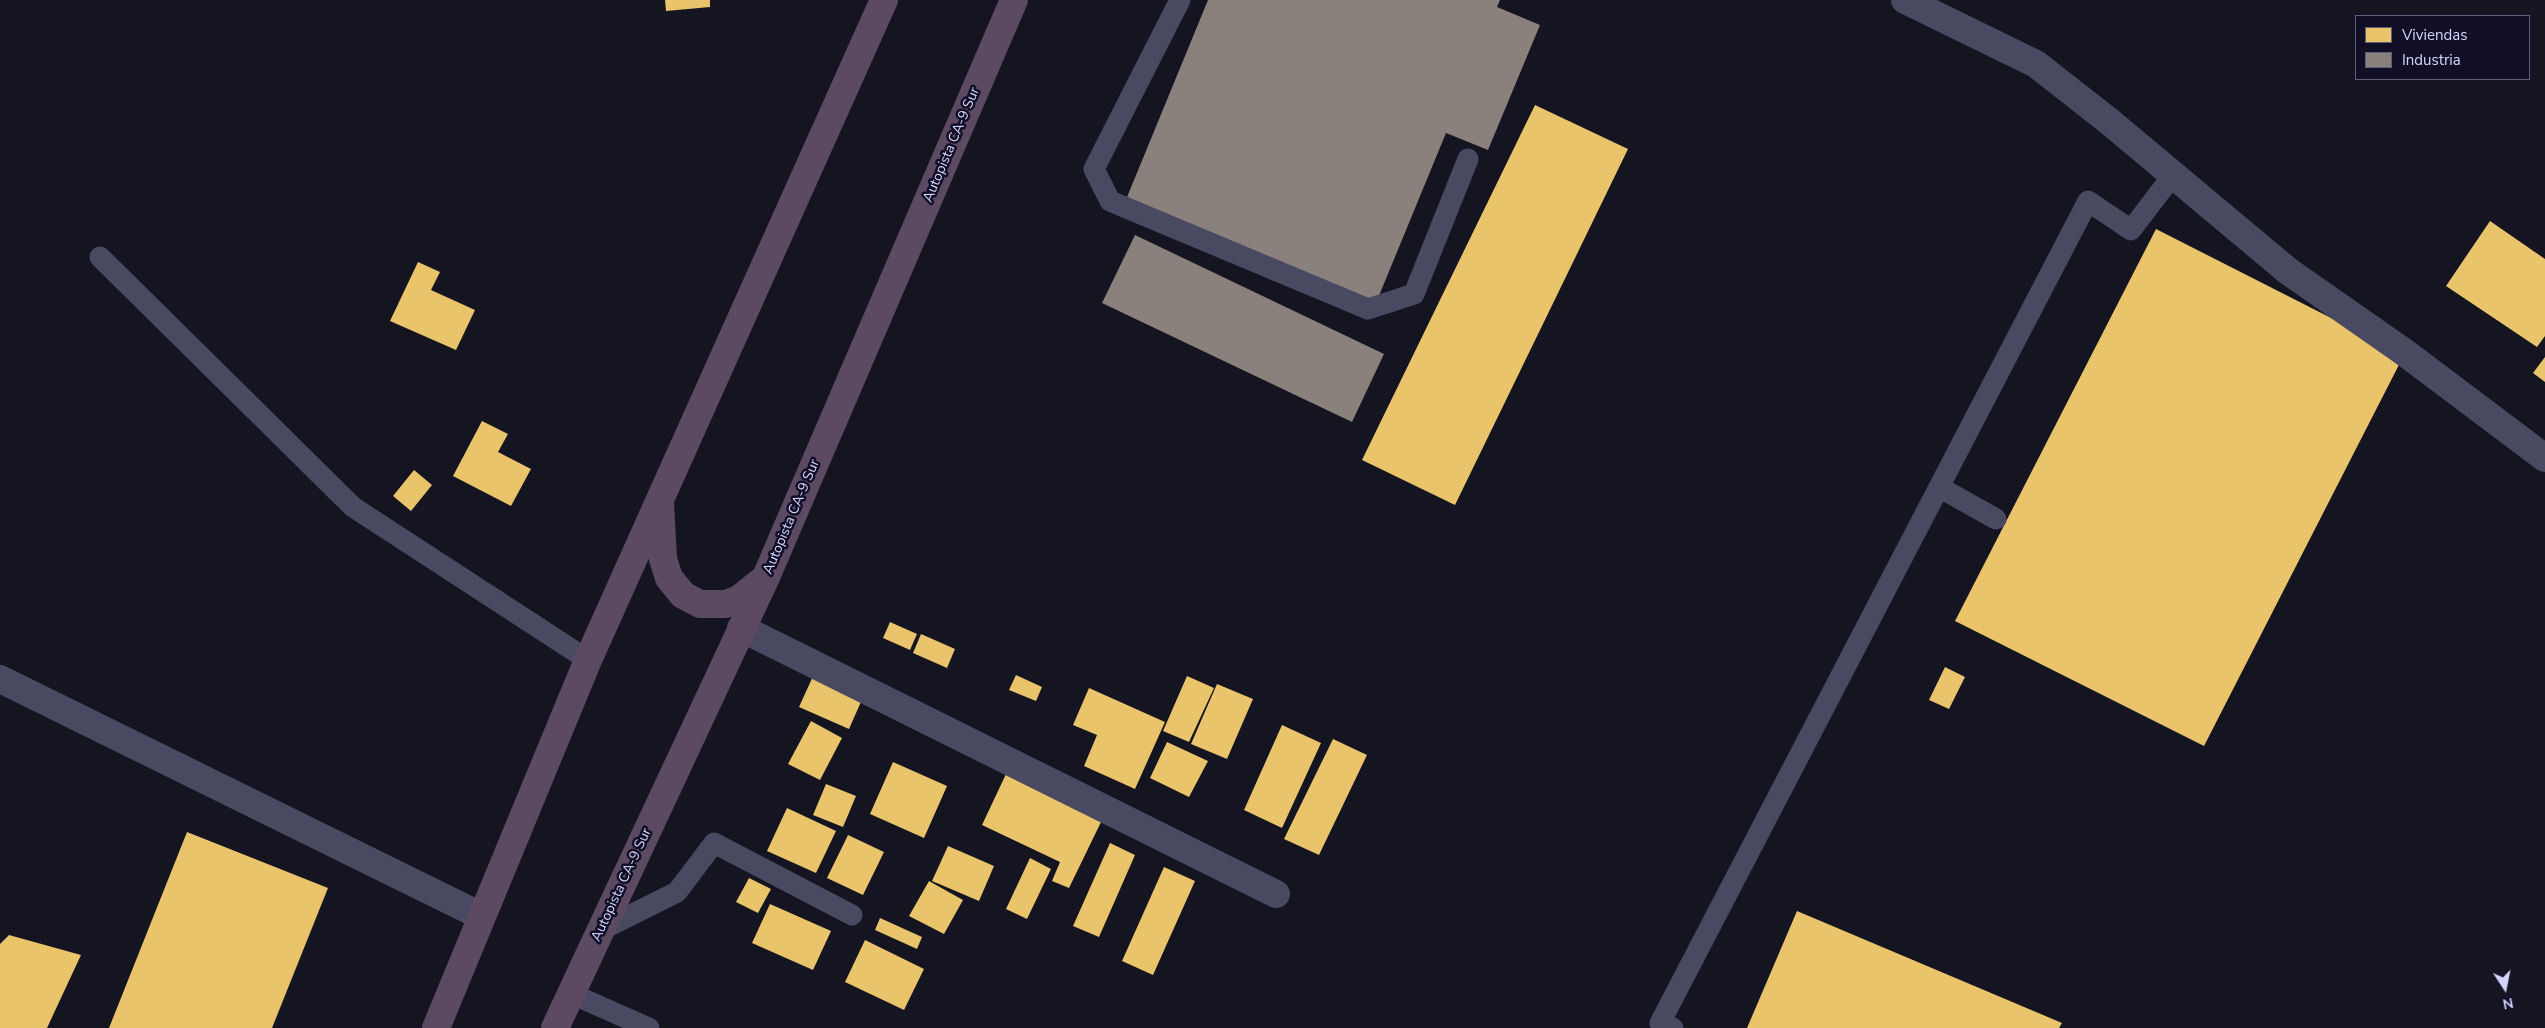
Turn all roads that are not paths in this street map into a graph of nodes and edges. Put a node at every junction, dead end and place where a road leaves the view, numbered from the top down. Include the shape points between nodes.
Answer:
1 (884, 0) edge
2 (1014, 0) edge
3 (1180, 0) edge
4 (1905, 0) edge
5 (1468, 159) dead end
6 (2174, 175) junction
7 (100, 257) dead end
8 (2545, 458) edge
9 (1939, 487) junction
10 (659, 498) junction
11 (1996, 519) dead end
12 (766, 577) junction
13 (742, 628) junction
14 (588, 660) junction
15 (0, 679) edge
16 (1276, 894) dead end
17 (481, 916) junction
18 (852, 916) dead end
19 (601, 930) junction
20 (572, 994) junction
21 (436, 1028) edge
22 (555, 1028) edge
23 (649, 1028) edge
24 (1672, 1028) edge

1 - 10 highway
2 - 12 highway, Autopista CA-9 Sur
3 - 5 lane via 1094,169 1110,200 1368,309 1414,294
4 - 6 street via 2036,64
6 - 8 street via 2288,271 2404,352
6 - 9 lane via 2131,230 2088,200
7 - 14 lane via 353,507
9 - 11 lane
9 - 24 lane via 1660,1023
10 - 12 highway via 662,559 669,578 683,595 700,604 726,604 739,599
10 - 14 highway
12 - 13 highway, Autopista CA-9 Sur
13 - 16 street
13 - 19 highway, Autopista CA-9 Sur
14 - 17 highway
15 - 17 street
17 - 21 highway
18 - 19 lane via 714,843 677,892
19 - 20 highway, Autopista CA-9 Sur
20 - 22 highway, Autopista CA-9 Sur
20 - 23 lane

